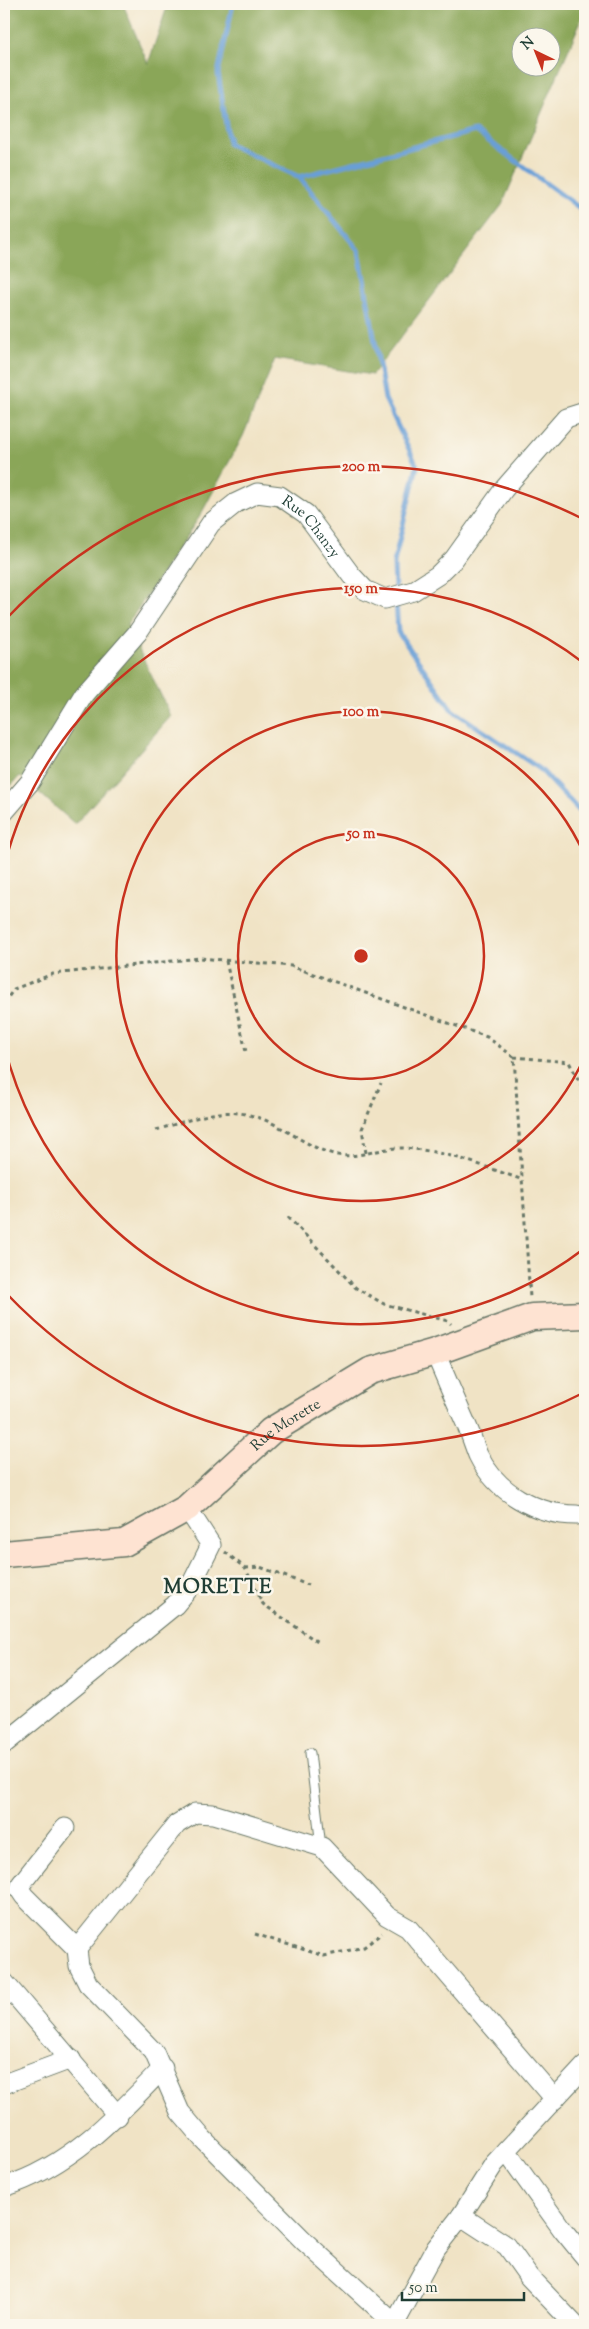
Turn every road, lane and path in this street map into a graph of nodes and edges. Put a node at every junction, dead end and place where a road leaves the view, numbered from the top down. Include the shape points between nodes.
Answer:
1 (585, 412) edge
2 (4, 812) edge
3 (226, 961) junction
4 (4, 1003) edge
5 (246, 1052) dead end
6 (514, 1058) junction
7 (381, 1083) dead end
8 (585, 1092) edge
9 (156, 1130) dead end
10 (366, 1154) junction
11 (523, 1180) junction
12 (288, 1217) dead end
13 (585, 1315) edge
14 (532, 1317) junction
15 (465, 1339) junction
16 (435, 1352) junction
17 (187, 1508) junction
18 (577, 1515) dead end
19 (211, 1545) junction
20 (4, 1554) edge
21 (245, 1568) junction
22 (308, 1585) dead end
23 (319, 1643) dead end
24 (4, 1744) edge
25 (310, 1753) dead end
26 (65, 1828) dead end
27 (322, 1847) junction
28 (408, 1928) junction
29 (255, 1934) dead end
30 (77, 1949) junction
31 (4, 1982) edge
32 (71, 2059) junction
33 (585, 2066) edge
34 (163, 2068) junction
35 (4, 2084) edge
36 (555, 2099) junction
37 (118, 2116) junction
38 (506, 2151) junction
39 (4, 2186) edge
40 (461, 2216) junction
41 (585, 2257) edge
42 (394, 2325) edge
43 (575, 2325) edge

1 - 2 street, Rue Chanzy via 566,418 504,489 454,559 438,575 413,591 385,599 365,590 306,514 280,496 256,493 236,504 211,523 138,632 84,694 30,782
3 - 4 path via 200,958 54,974 14,989
3 - 5 path
3 - 6 path via 291,966 487,1037
6 - 8 path via 569,1062
6 - 11 path
7 - 10 path via 362,1129
9 - 10 path via 220,1111 244,1112 327,1152 340,1156
10 - 11 path via 401,1148 455,1156
11 - 14 path
12 - 15 path via 356,1288 384,1304 448,1321
13 - 14 street, Rue Morette
14 - 15 street, Rue Morette
15 - 16 street, Rue Morette
16 - 17 street, Rue Morette via 370,1371 271,1431
16 - 18 street via 489,1473 512,1494 536,1509
17 - 19 street
17 - 20 street, Rue Morette via 124,1543
19 - 21 path
19 - 24 street via 190,1587 175,1605
21 - 22 path via 260,1567
21 - 23 path via 263,1604
25 - 27 lane
26 - 30 street via 21,1884 20,1890
27 - 28 street via 387,1916
27 - 30 street via 213,1814 194,1813 177,1824
28 - 29 path via 384,1931 364,1947 324,1956
28 - 36 street
30 - 34 street via 78,1966 88,1984 154,2052
31 - 32 street
32 - 35 street
32 - 37 street
33 - 36 street
34 - 37 street
34 - 42 street via 180,2112 202,2138 305,2242
36 - 38 street
37 - 39 street via 51,2167
38 - 40 street
38 - 41 street
40 - 42 street via 436,2248
40 - 43 street via 507,2246 529,2277

